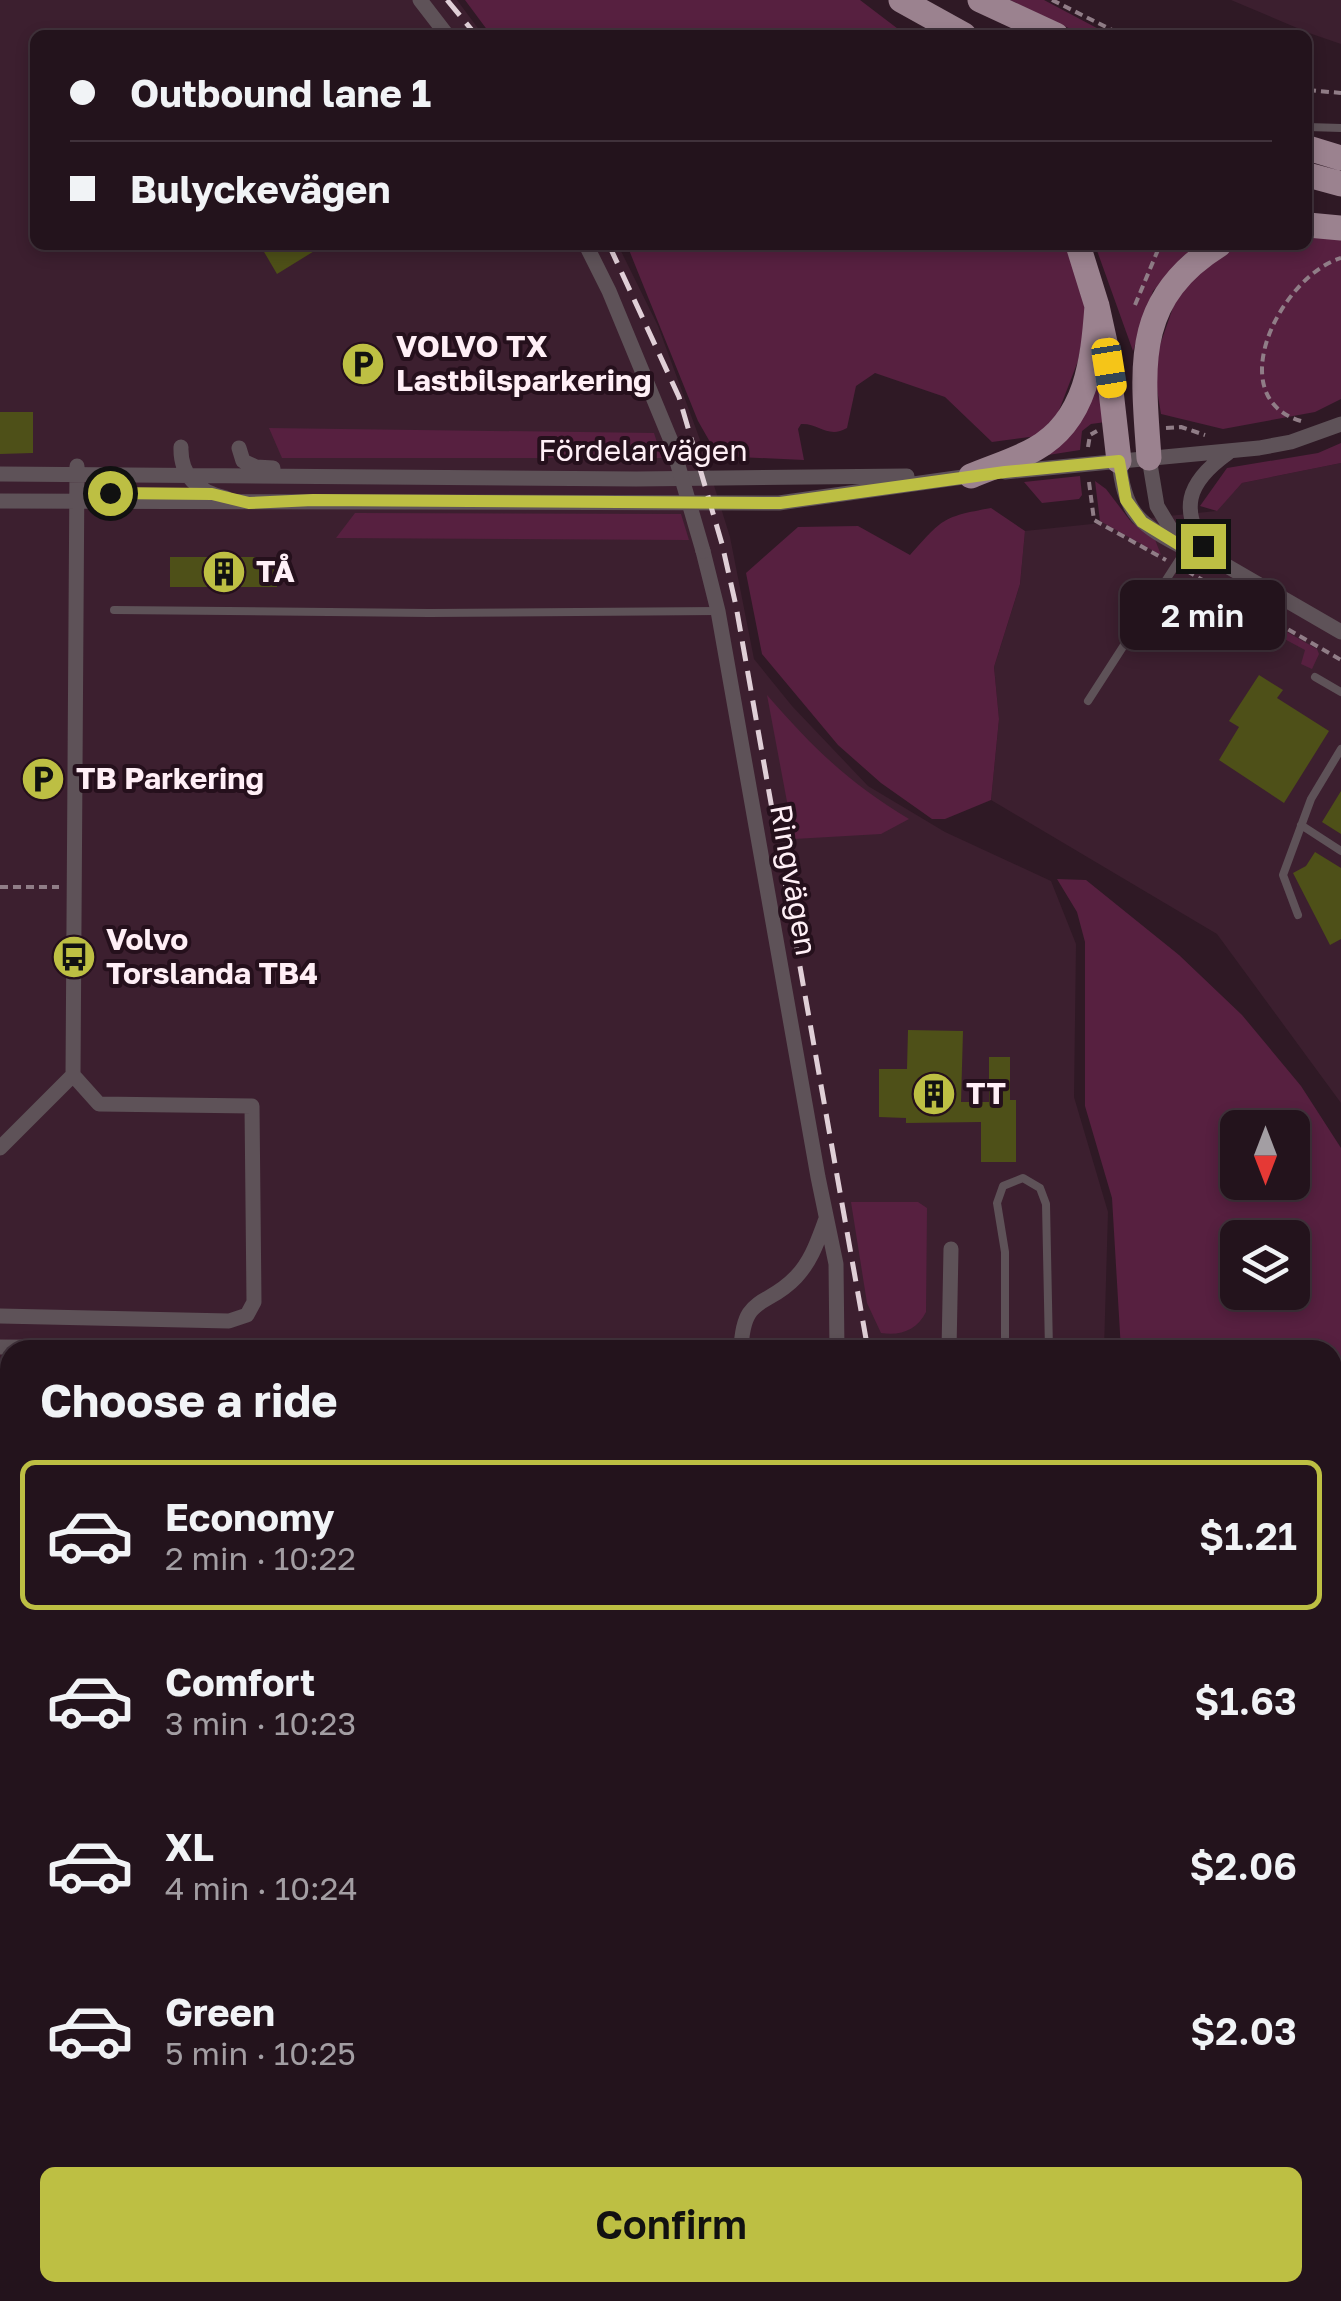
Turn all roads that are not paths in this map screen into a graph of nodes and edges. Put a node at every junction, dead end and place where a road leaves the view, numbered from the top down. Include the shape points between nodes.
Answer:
1 (420, 0) edge
2 (888, 0) edge
3 (901, 0) edge
4 (963, 0) edge
5 (980, 0) edge
6 (443, 30) edge
7 (922, 30) edge
8 (955, 30) edge
9 (1019, 30) edge
10 (1045, 30) edge
11 (1341, 128) edge
12 (1312, 129) edge
13 (1312, 131) edge
14 (1341, 142) edge
15 (1312, 149) edge
16 (1341, 158) edge
17 (1312, 175) edge
18 (1341, 184) edge
19 (589, 250) edge
20 (1080, 250) edge
21 (1213, 250) edge
22 (1097, 306) junction
23 (1341, 424) edge
24 (239, 448) dead end
25 (1231, 450) junction
26 (1148, 458) junction
27 (1119, 461) junction
28 (0, 465) edge
29 (164, 466) junction
30 (0, 474) edge
31 (147, 476) junction
32 (971, 476) junction
33 (189, 477) junction
34 (314, 478) junction
35 (77, 484) junction
36 (0, 492) edge
37 (212, 494) junction
38 (0, 501) edge
39 (249, 503) junction
40 (1198, 551) junction
41 (114, 610) dead end
42 (718, 611) junction
43 (1341, 632) edge
44 (1315, 677) dead end
45 (1341, 692) edge
46 (1088, 700) dead end
47 (1341, 749) edge
48 (1301, 825) junction
49 (1341, 851) edge
50 (1298, 915) dead end
51 (73, 1075) junction
52 (0, 1148) edge
53 (826, 1219) junction
54 (951, 1249) dead end
55 (0, 1316) edge
56 (741, 1340) edge
57 (837, 1340) edge
58 (950, 1340) edge
59 (1004, 1340) edge
60 (1049, 1340) edge

1 - 6 street
2 - 7 main road
3 - 8 main road
4 - 9 main road
5 - 10 main road
11 - 12 lane
13 - 14 main road
15 - 16 main road
17 - 18 main road
19 - 42 street, Ringvägen, bridge via 671,442
20 - 22 main road
21 - 26 main road via 1184,273 1151,328 1142,375
22 - 27 main road
22 - 32 main road via 1087,380 1068,422 1032,451
23 - 25 street, Fördelarvägen via 1290,442
24 - 34 street, Fördelarvägen via 242,461 256,467 297,468
25 - 26 street, Fördelarvägen
25 - 40 street via 1201,474 1190,493
26 - 27 street, Fördelarvägen
26 - 40 street via 1162,517
27 - 32 street, Fördelarvägen
27 - 40 street via 1123,492 1135,514
28 - 35 street
29 - 31 street
29 - 33 street via 181,447 180,464
29 - 35 street
30 - 35 street
31 - 33 street, Fördelarvägen
31 - 35 street, Fördelarvägen
32 - 34 street, Fördelarvägen
32 - 39 street, Fördelarvägen via 780,503
33 - 34 street, Fördelarvägen
33 - 37 street, Fördelarvägen
35 - 36 street
35 - 37 street
35 - 38 street
35 - 39 street, Fördelarvägen
35 - 51 street
37 - 39 street, Fördelarvägen
40 - 43 street
40 - 46 lane
41 - 42 lane
42 - 53 street, Ringvägen
44 - 45 lane
47 - 48 lane
48 - 49 lane
48 - 50 lane via 1282,875
51 - 52 street
51 - 55 street via 99,1104 252,1106 254,1302 247,1315 229,1321
53 - 56 street via 812,1256 794,1279 750,1311
53 - 57 street, Ringvägen via 838,1278
54 - 58 street
59 - 60 lane via 1005,1252 997,1203 1003,1186 1023,1178 1045,1198

